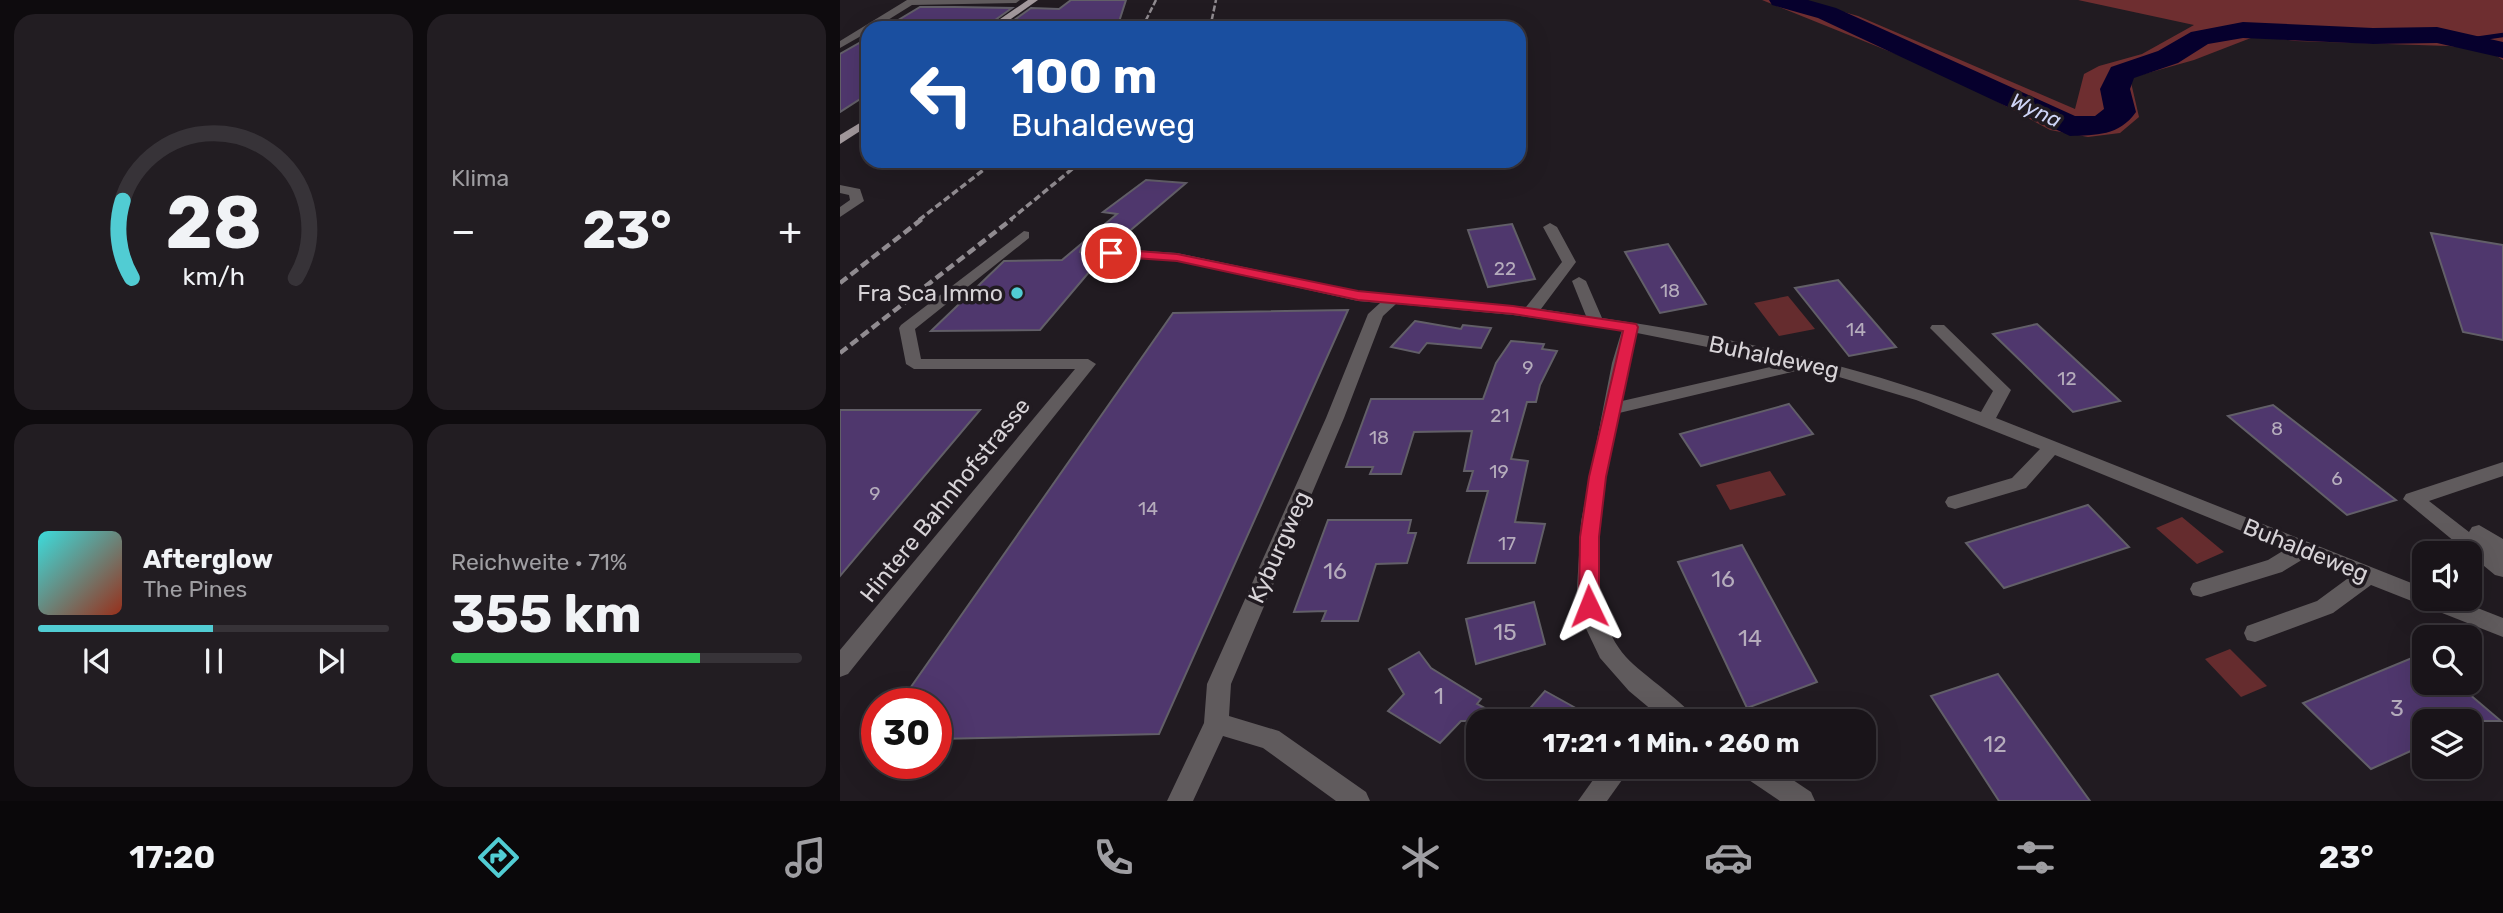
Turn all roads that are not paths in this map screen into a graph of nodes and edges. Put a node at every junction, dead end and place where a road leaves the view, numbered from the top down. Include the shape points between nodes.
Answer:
1 (1016, 0) edge
2 (1034, 0) edge
3 (912, 1) edge
4 (1045, 2) edge
5 (879, 21) edge
6 (1002, 21) edge
7 (1017, 21) edge
8 (861, 32) edge
9 (840, 45) edge
10 (861, 114) edge
11 (861, 126) edge
12 (840, 127) edge
13 (840, 140) edge
14 (840, 189) edge
15 (840, 213) edge
16 (1550, 227) dead end
17 (1024, 235) dead end
18 (1089, 251) dead end
19 (1579, 281) dead end
20 (1393, 299) junction
21 (1530, 313) junction
22 (1596, 322) junction
23 (1631, 327) junction
24 (1938, 328) dead end
25 (1811, 363) junction
26 (1611, 408) junction
27 (1985, 421) junction
28 (2052, 447) junction
29 (2503, 469) edge
30 (1955, 502) dead end
31 (2479, 532) dead end
32 (2303, 549) junction
33 (2503, 550) edge
34 (2503, 569) edge
35 (2369, 575) junction
36 (2202, 589) dead end
37 (2412, 592) edge
38 (2459, 611) edge
39 (2503, 628) edge
40 (2255, 633) dead end
41 (840, 667) edge
42 (1669, 709) edge
43 (1216, 723) junction
44 (1609, 779) edge
45 (1769, 779) edge
46 (1180, 801) edge
47 (1357, 801) edge
48 (1591, 801) edge
49 (1802, 801) edge

1 - 3 street
2 - 6 main road
3 - 5 street
4 - 7 main road
8 - 9 street
10 - 12 main road
11 - 13 main road
14 - 15 street via 855,192 857,201
16 - 21 street via 1569,262
17 - 41 street, Hintere Bahnhofstrasse via 907,328 914,364 1088,364
18 - 20 street, Buhaldeweg via 1177,257 1358,296
19 - 22 street
20 - 21 street, Buhaldeweg
20 - 43 street, Kyburgweg via 1376,314 1219,684
21 - 22 street, Buhaldeweg
22 - 23 street, Buhaldeweg
23 - 25 street, Buhaldeweg
23 - 26 street
24 - 27 street via 2002,390
25 - 26 street
25 - 27 street, Buhaldeweg via 1922,396
26 - 42 street via 1590,537 1589,606 1599,638 1628,676
27 - 28 street, Buhaldeweg
28 - 30 street via 2019,483
28 - 32 street, Buhaldeweg
29 - 34 street via 2413,499
31 - 33 street
32 - 35 street, Buhaldeweg
32 - 36 street via 2275,566
35 - 37 street, Buhaldeweg
35 - 40 street via 2325,607
38 - 39 street, Buhaldeweg
43 - 46 street, Kyburgweg
43 - 47 street via 1270,739
44 - 48 street
45 - 49 street

